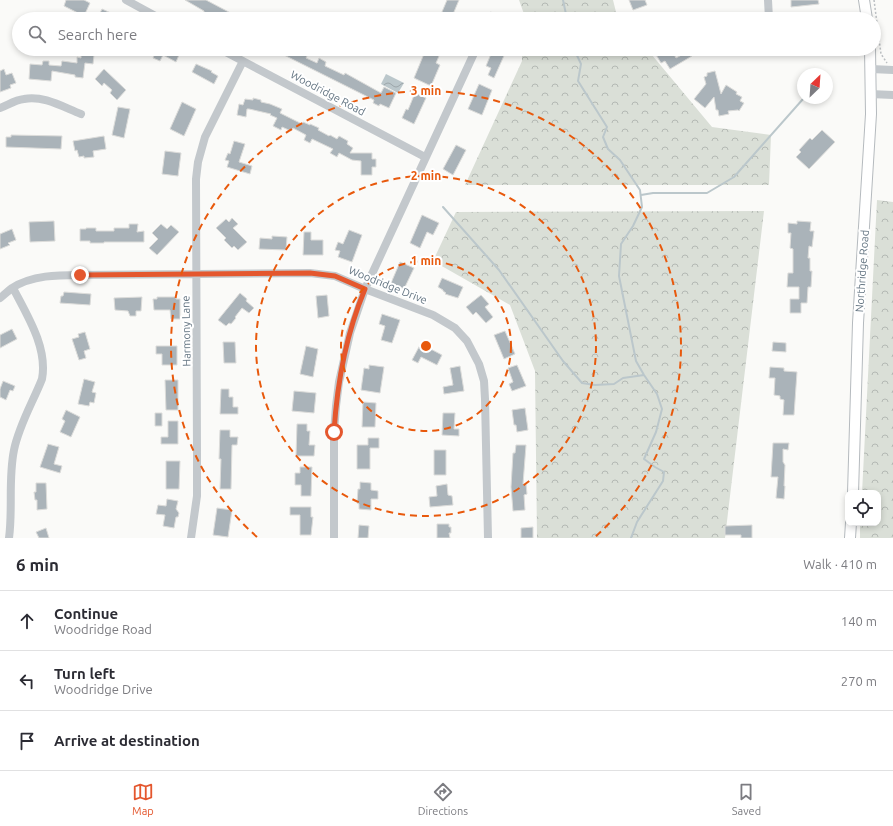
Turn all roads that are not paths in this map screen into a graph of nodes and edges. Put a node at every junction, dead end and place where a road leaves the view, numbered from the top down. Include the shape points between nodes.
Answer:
1 (126, 0) edge
2 (768, 0) edge
3 (864, 0) edge
4 (148, 12) edge
5 (769, 12) edge
6 (866, 12) edge
7 (234, 56) edge
8 (473, 56) edge
9 (870, 56) edge
10 (244, 61) junction
11 (871, 69) junction
12 (893, 70) edge
13 (870, 94) junction
14 (893, 95) edge
15 (0, 108) edge
16 (81, 114) dead end
17 (425, 157) junction
18 (196, 273) junction
19 (13, 288) junction
20 (365, 289) junction
21 (0, 298) edge
22 (852, 490) edge
23 (851, 526) edge
24 (9, 538) edge
25 (191, 538) edge
26 (334, 538) edge
27 (488, 538) edge
28 (850, 538) edge

1 - 4 street
2 - 5 street
3 - 6 main road
7 - 10 street, Woodridge Road
8 - 17 street
9 - 11 main road, Northridge Road
10 - 17 street, Woodridge Road
10 - 18 street, Harmony Lane via 205,137 198,162
11 - 12 street
11 - 13 main road, Northridge Road
13 - 14 street
13 - 22 main road, Northridge Road
15 - 16 street via 32,98
17 - 20 street
18 - 19 street, Woodridge Drive via 64,275 34,279
18 - 20 street, Woodridge Drive via 310,273 335,276
18 - 25 street, Harmony Lane via 197,496
19 - 21 street, Woodridge Drive
19 - 24 street via 39,340 44,366 42,379 18,434 14,450
20 - 26 street via 350,332 336,406
20 - 27 street, Woodridge Drive via 448,323 462,334 474,352 482,372 485,399
23 - 28 main road

